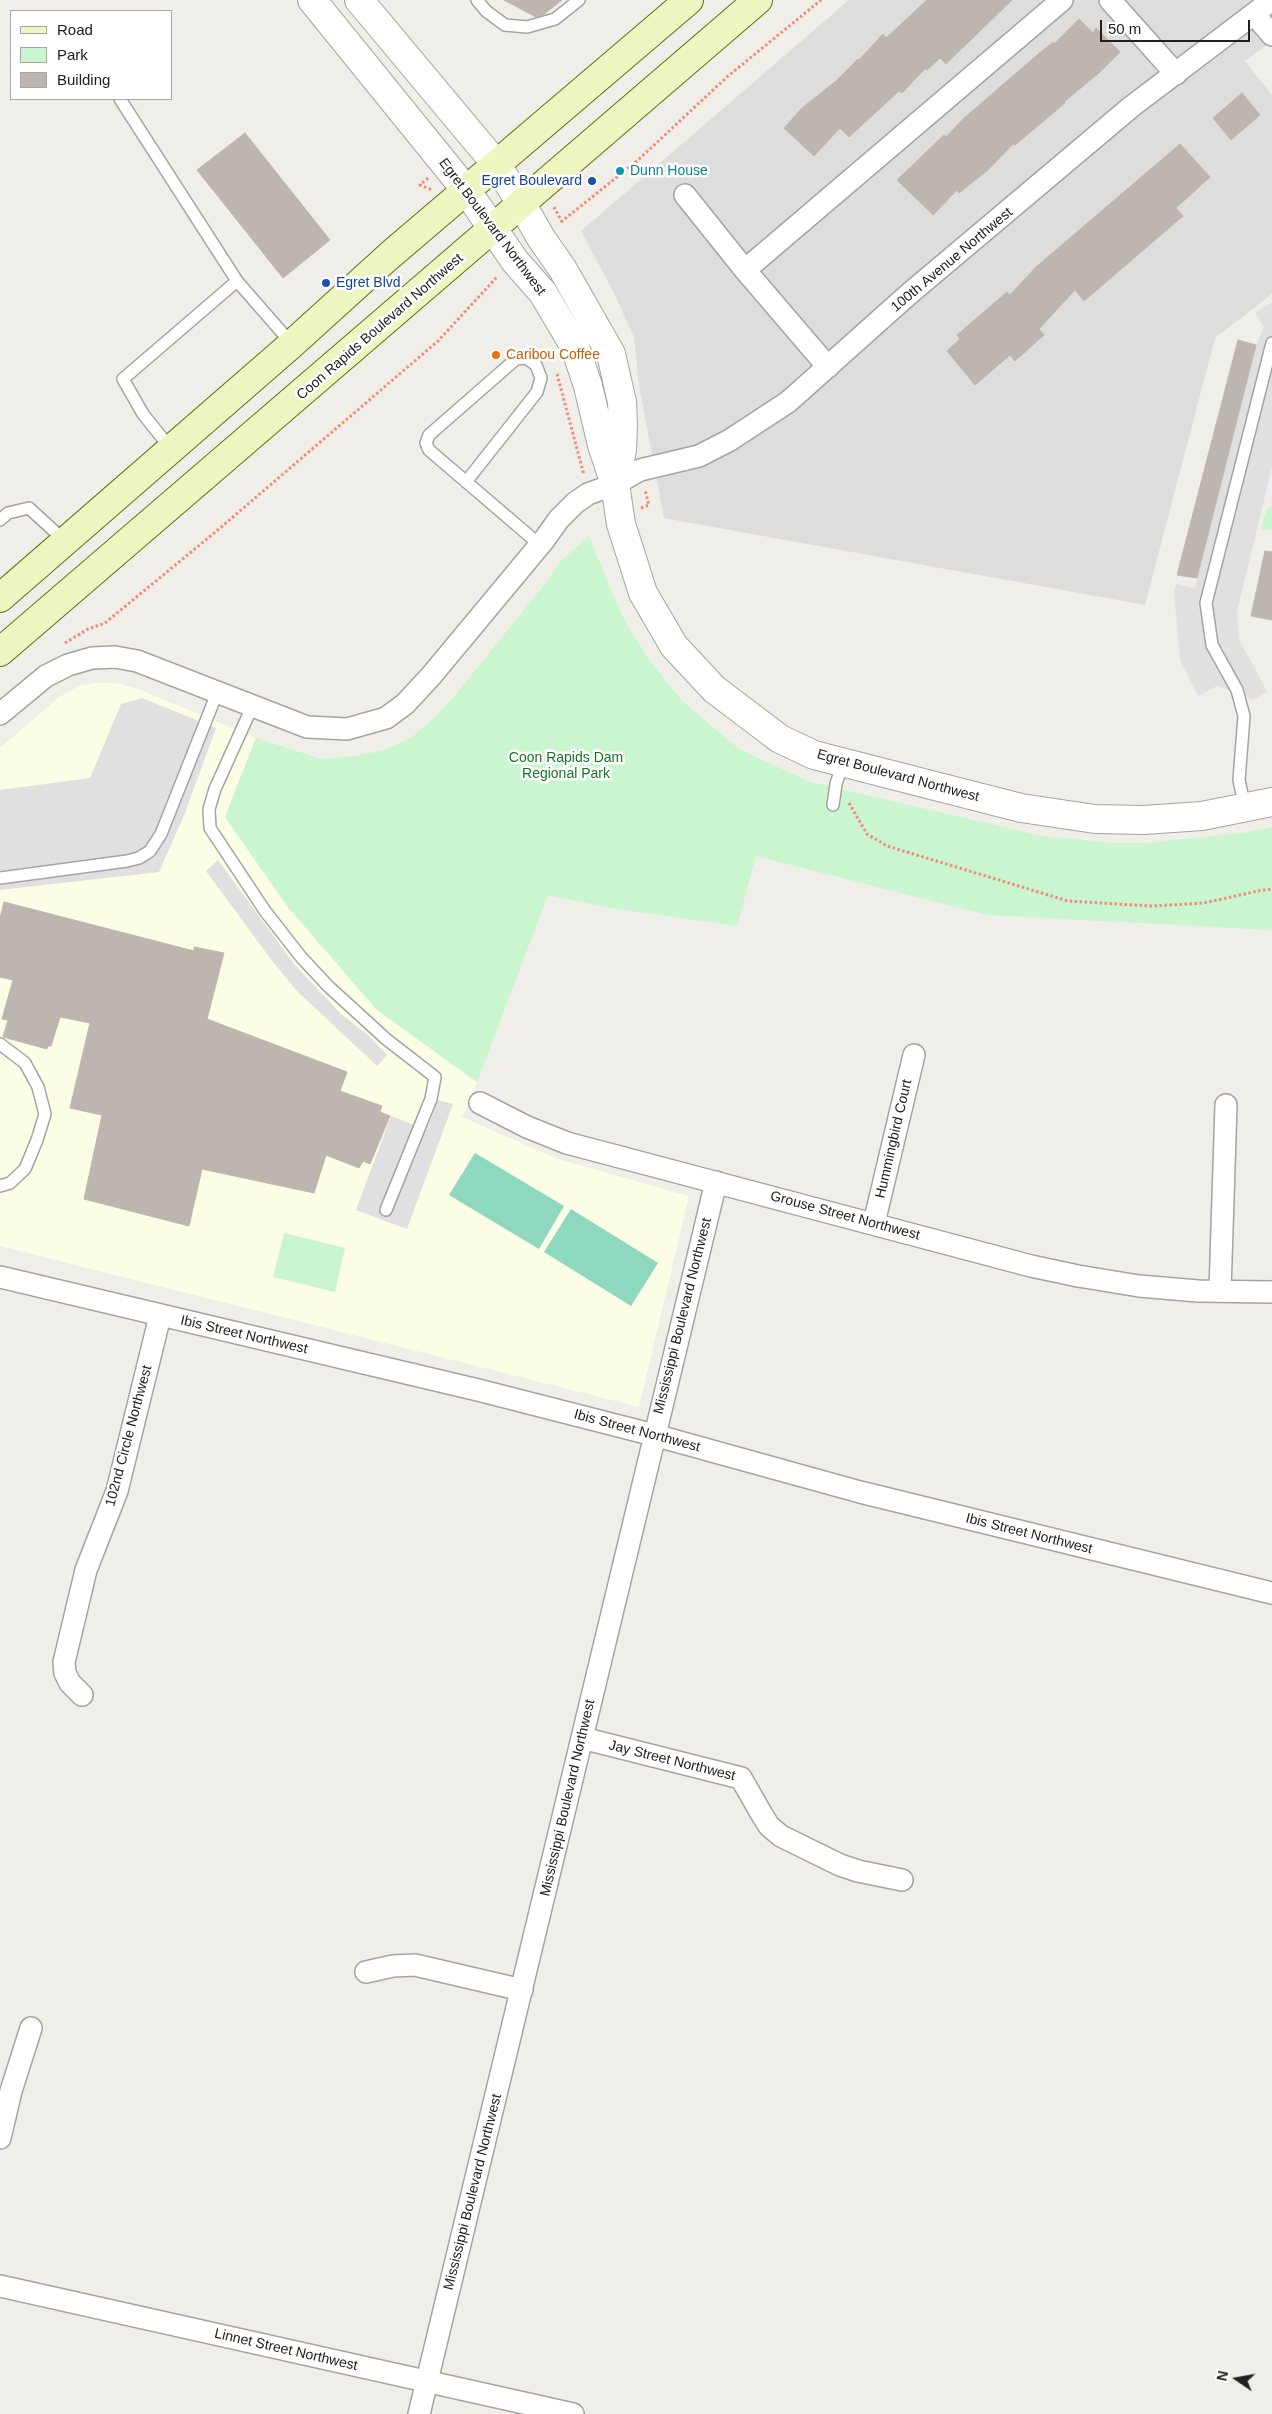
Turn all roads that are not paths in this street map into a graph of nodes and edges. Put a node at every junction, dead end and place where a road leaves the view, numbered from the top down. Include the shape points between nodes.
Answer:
1 (312, 0) edge
2 (359, 0) edge
3 (477, 0) edge
4 (579, 0) edge
5 (758, 0) edge
6 (1062, 0) edge
7 (1110, 0) edge
8 (1272, 0) edge
9 (686, 1) edge
10 (1255, 15) junction
11 (1272, 35) edge
12 (1176, 74) junction
13 (121, 100) edge
14 (496, 164) junction
15 (466, 190) junction
16 (685, 195) dead end
17 (522, 203) junction
18 (493, 228) junction
19 (745, 270) junction
20 (237, 281) junction
21 (1272, 343) edge
22 (292, 344) junction
23 (828, 367) junction
24 (171, 450) junction
25 (466, 482) junction
26 (614, 484) junction
27 (0, 520) edge
28 (66, 541) junction
29 (540, 545) junction
30 (0, 598) edge
31 (0, 652) edge
32 (217, 693) junction
33 (252, 707) junction
34 (0, 714) edge
35 (843, 763) junction
36 (1272, 802) edge
37 (833, 805) dead end
38 (1244, 808) junction
39 (0, 878) edge
40 (0, 1044) edge
41 (914, 1055) dead end
42 (480, 1103) dead end
43 (1226, 1105) dead end
44 (716, 1182) junction
45 (0, 1186) edge
46 (386, 1210) dead end
47 (874, 1223) junction
48 (0, 1277) edge
49 (1220, 1292) junction
50 (1272, 1292) edge
51 (160, 1316) junction
52 (654, 1435) junction
53 (1272, 1593) edge
54 (82, 1695) dead end
55 (582, 1738) junction
56 (902, 1880) dead end
57 (366, 1972) dead end
58 (522, 1990) junction
59 (31, 2028) dead end
60 (0, 2138) edge
61 (0, 2286) edge
62 (427, 2382) junction
63 (419, 2414) edge
64 (573, 2414) edge

1 - 15 street, Egret Boulevard Northwest
2 - 14 street, Egret Boulevard Northwest
3 - 4 lane via 506,25 527,27 555,19
5 - 17 main road, Coon Rapids Boulevard Northwest
6 - 19 street
7 - 12 street
8 - 10 street, 100th Avenue Northwest
9 - 14 main road
10 - 11 street
10 - 12 street, 100th Avenue Northwest
12 - 23 street, 100th Avenue Northwest via 1131,107 909,294
13 - 20 lane
14 - 15 main road
14 - 17 street, Egret Boulevard Northwest
15 - 18 street, Egret Boulevard Northwest
15 - 22 main road
16 - 19 street
17 - 18 main road, Coon Rapids Boulevard Northwest
17 - 26 street, Egret Boulevard Northwest via 611,354 622,402 623,424 622,450
18 - 26 street, Egret Boulevard Northwest via 515,261 543,293 574,347 588,386
18 - 31 main road, Coon Rapids Boulevard Northwest
19 - 23 street
20 - 22 lane
20 - 24 lane via 123,379 142,414
21 - 38 lane via 1206,603 1212,645 1238,690 1244,716 1239,780
22 - 24 main road
23 - 26 street, 100th Avenue Northwest via 788,402 730,440 699,456 640,470
24 - 28 main road
25 - 25 lane via 429,450 426,444 429,435 516,359 526,358 536,365 541,378 538,392
25 - 29 lane
26 - 29 street, 100th Avenue Northwest via 575,503 559,518
26 - 35 street, Egret Boulevard Northwest via 640,587 674,646 714,689 780,739 814,755
27 - 28 lane via 8,513 29,508
28 - 30 main road
29 - 33 street, 100th Avenue Northwest via 431,676 405,704 386,718 347,729 323,730
32 - 33 street, 100th Avenue Northwest
32 - 34 street, 100th Avenue Northwest via 137,661 115,657 92,658 46,676
32 - 39 lane via 161,834 150,851 127,861
33 - 46 lane via 215,789 209,809 210,828 265,911 301,957 386,1039 435,1077 431,1098
35 - 37 lane
35 - 38 street, Egret Boulevard Northwest via 1021,808 1076,817 1144,820 1202,816
36 - 38 street, Egret Boulevard Northwest
40 - 45 lane via 25,1063 38,1087 46,1114 25,1169
41 - 47 street, Hummingbird Court
42 - 44 street, Grouse Street Northwest via 566,1143
43 - 49 street
44 - 47 street, Grouse Street Northwest
44 - 52 street, Mississippi Boulevard Northwest
47 - 49 street, Grouse Street Northwest via 1078,1276 1140,1286
48 - 51 street, Ibis Street Northwest
49 - 50 street, Grouse Street Northwest
51 - 52 street, Ibis Street Northwest via 478,1390
51 - 54 street, 102nd Circle Northwest via 117,1491 88,1564 64,1662 70,1683
52 - 53 street, Ibis Street Northwest via 860,1492
52 - 55 street, Mississippi Boulevard Northwest
55 - 56 street, Jay Street Northwest via 741,1778 769,1826 782,1836 840,1865
55 - 58 street, Mississippi Boulevard Northwest
57 - 58 street via 415,1965
58 - 62 street, Mississippi Boulevard Northwest
59 - 60 street
61 - 62 street, Linnet Street Northwest
62 - 63 street, Mississippi Boulevard Northwest
62 - 64 street, Linnet Street Northwest

